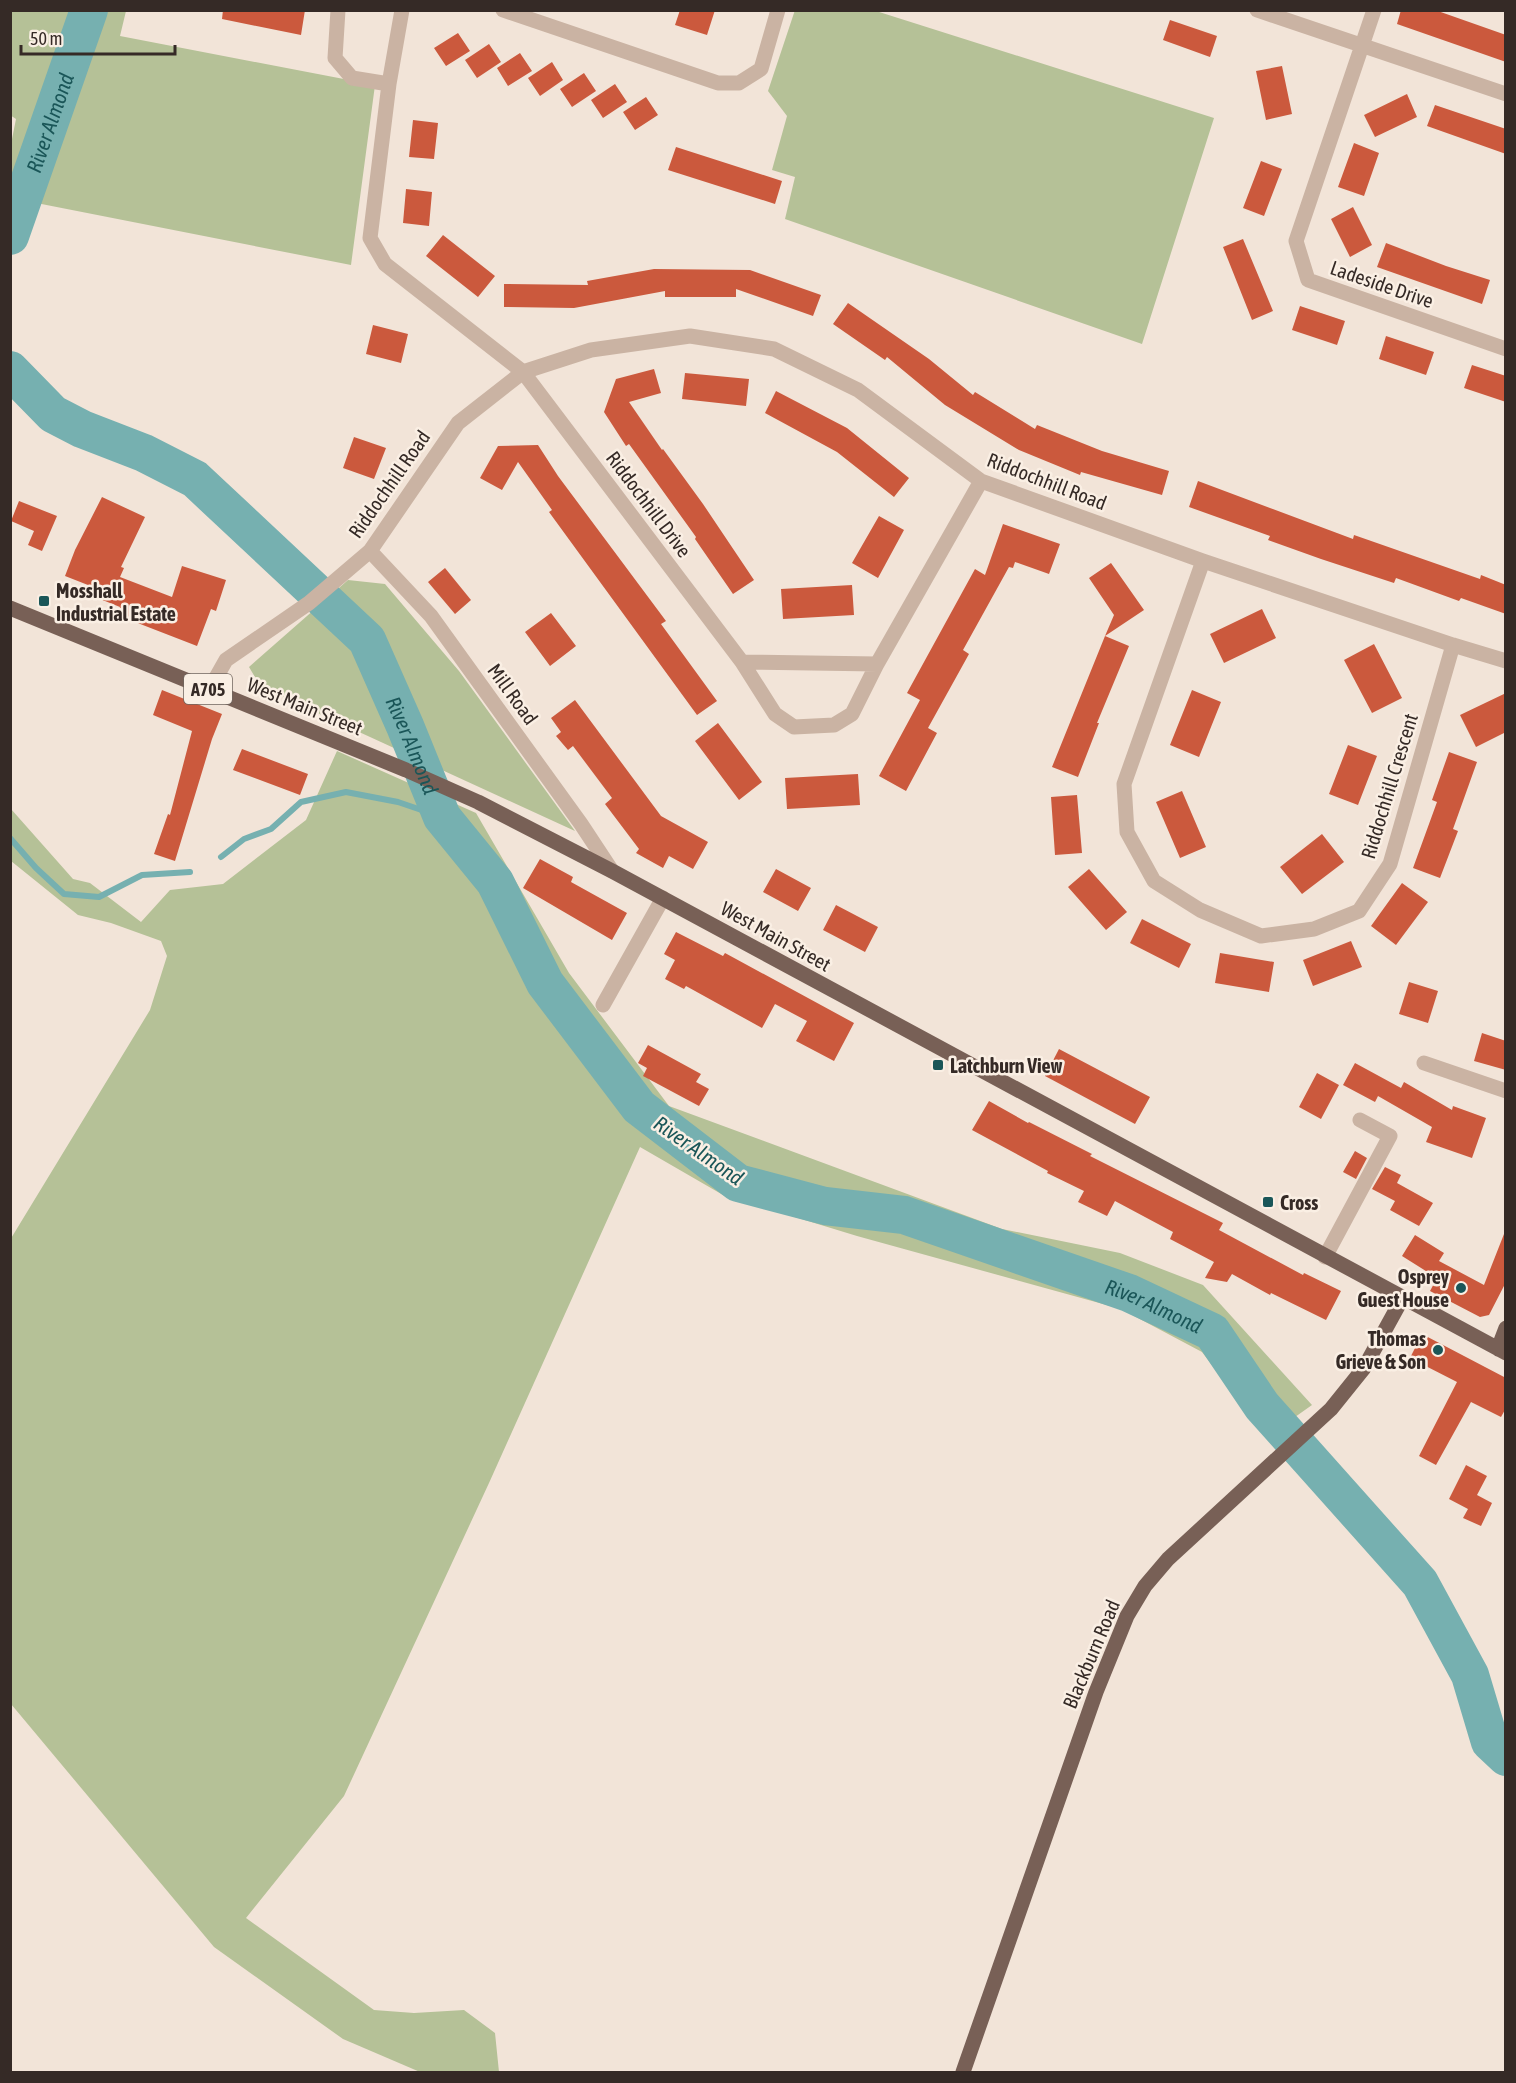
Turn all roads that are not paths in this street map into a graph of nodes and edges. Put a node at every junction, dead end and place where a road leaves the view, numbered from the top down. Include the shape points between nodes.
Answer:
1 (338, 10) edge
2 (402, 10) edge
3 (503, 10) edge
4 (778, 10) edge
5 (1257, 10) edge
6 (1374, 10) edge
7 (1363, 46) junction
8 (388, 84) junction
9 (1506, 94) edge
10 (1506, 349) edge
11 (523, 372) junction
12 (981, 481) junction
13 (370, 551) junction
14 (1203, 561) junction
15 (10, 608) edge
16 (1453, 645) junction
17 (1506, 661) edge
18 (742, 662) junction
19 (877, 664) junction
20 (209, 690) junction
21 (612, 871) junction
22 (663, 898) junction
23 (603, 1005) dead end
24 (1424, 1063) dead end
25 (1506, 1091) edge
26 (1360, 1120) dead end
27 (1325, 1257) junction
28 (1402, 1299) junction
29 (1506, 1328) edge
30 (1502, 1351) edge
31 (963, 2073) edge

1 - 8 street via 335,58 352,78
2 - 8 street
3 - 4 street via 718,83 739,83 761,69
5 - 7 street
6 - 7 street
7 - 9 street
7 - 10 street, Ladeside Drive via 1296,241 1308,280
8 - 11 street via 370,237 385,264
11 - 12 street, Riddochhill Road via 591,350 690,336 774,350 858,390
11 - 13 street, Riddochhill Road via 458,423
11 - 18 street, Riddochhill Drive
12 - 14 street, Riddochhill Road
12 - 19 street, Riddochhill Drive
13 - 20 street, Riddochhill Road via 309,603 226,660
13 - 21 street, Mill Road via 431,616
14 - 16 street, Riddochhill Road
14 - 16 street, Riddochhill Crescent via 1124,784 1127,832 1154,881 1200,910 1261,936 1314,929 1359,911 1390,864
15 - 20 main road, West Main Street / A705
16 - 17 street, Riddochhill Road
18 - 19 street
18 - 19 street, Riddochhill Drive via 775,714 794,727 834,725 852,714
20 - 21 main road, West Main Street / A705 via 478,802
21 - 22 main road, West Main Street / A705
22 - 23 street
22 - 27 main road, West Main Street / A705
24 - 25 street
26 - 27 street via 1390,1136
27 - 28 main road, West Main Street / A705
28 - 30 main road, West Main Street / A705
28 - 31 main road, Blackburn Road via 1364,1368 1331,1409 1168,1559 1127,1616 1096,1692
29 - 30 main road

